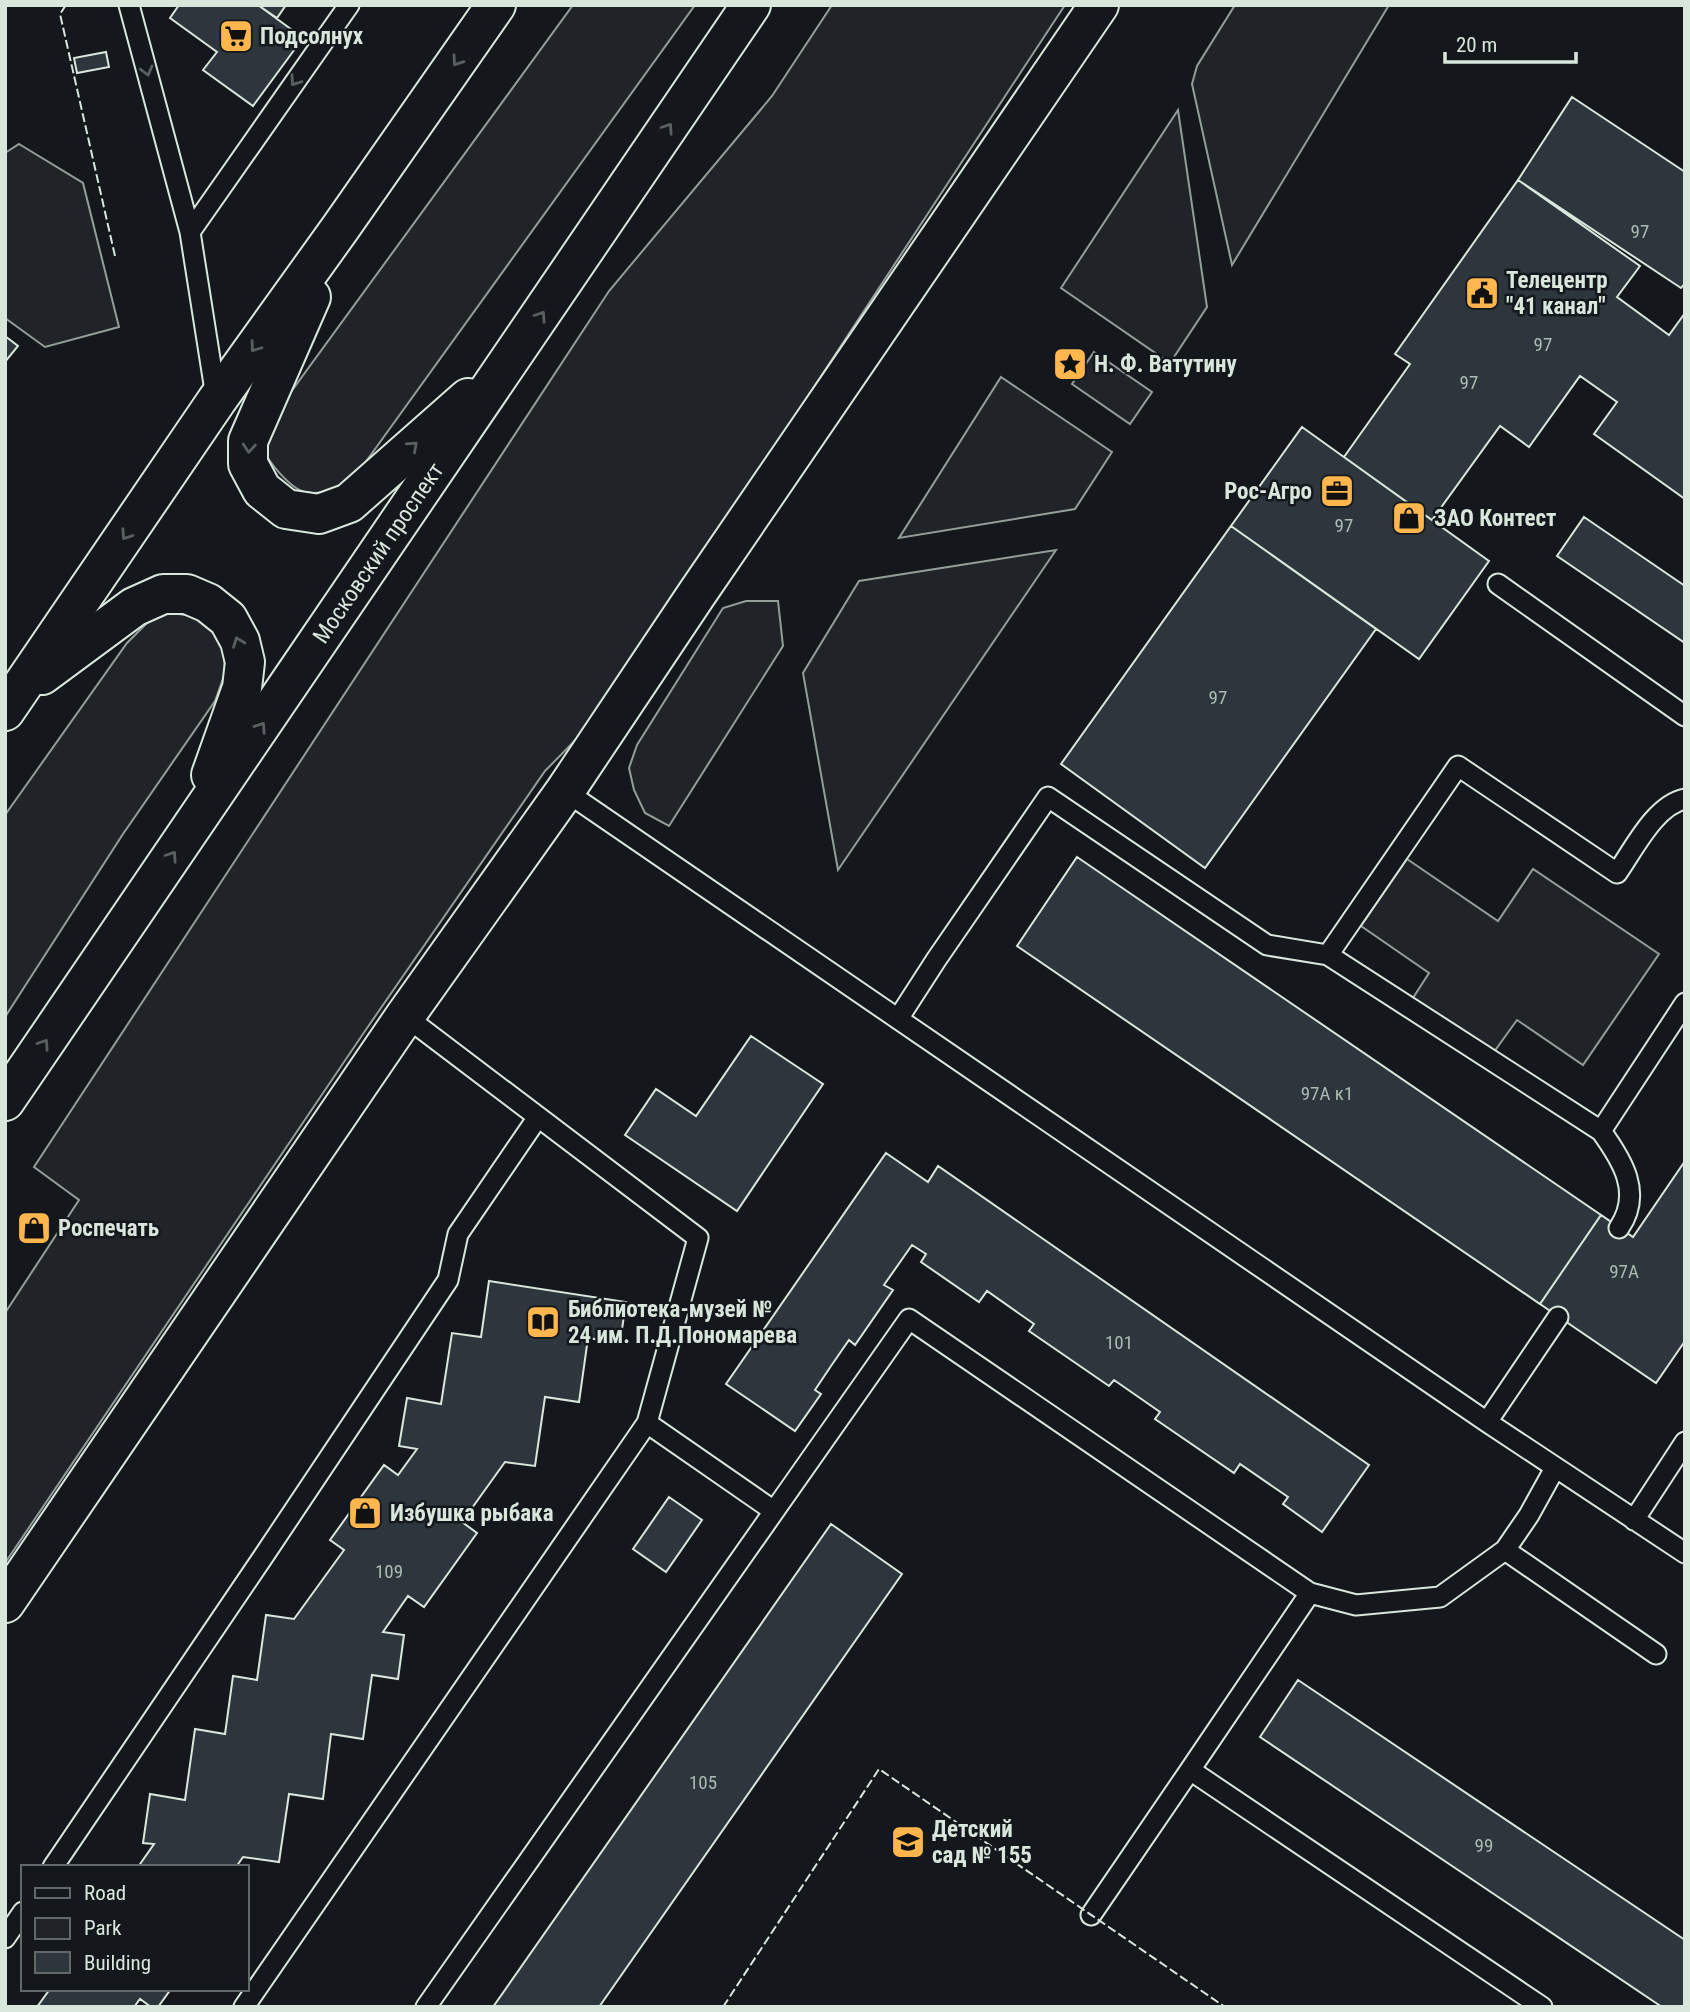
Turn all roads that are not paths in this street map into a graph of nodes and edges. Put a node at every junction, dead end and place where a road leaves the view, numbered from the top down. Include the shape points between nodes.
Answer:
1 (129, 5) edge
2 (349, 5) edge
3 (496, 5) edge
4 (751, 5) edge
5 (1099, 5) edge
6 (341, 227) junction
7 (190, 232) junction
8 (512, 358) junction
9 (217, 400) junction
10 (1498, 584) dead end
11 (10, 692) edge
12 (1685, 716) edge
13 (565, 791) junction
14 (1685, 799) edge
15 (194, 824) junction
16 (1328, 954) junction
17 (1685, 1003) edge
18 (405, 1016) junction
19 (898, 1019) junction
20 (5, 1101) edge
21 (538, 1117) junction
22 (1601, 1131) junction
23 (1619, 1228) dead end
24 (1559, 1317) dead end
25 (1487, 1422) junction
26 (647, 1423) junction
27 (1685, 1442) edge
28 (1555, 1468) junction
29 (774, 1511) junction
30 (1634, 1520) junction
31 (1505, 1550) junction
32 (1685, 1553) edge
33 (1310, 1593) junction
34 (5, 1602) edge
35 (1656, 1654) dead end
36 (1190, 1770) junction
37 (54, 1865) edge
38 (21, 1915) edge
39 (1091, 1915) dead end
40 (5, 1938) edge
41 (244, 2007) edge
42 (426, 2007) edge
43 (1542, 2007) edge

1 -> 7 lane
2 -> 7 lane
3 -> 6 main road
8 -> 4 main road, Московский проспект
5 - 13 main road
6 -> 8 main road via 248,441 248,464 262,490 286,509 318,514 349,503
6 -> 9 main road
7 - 9 lane
15 -> 8 main road, Московский проспект
9 -> 11 main road
10 - 12 lane
15 -> 11 main road via 242,688 245,662 228,620 208,603 187,594 163,594 134,607
13 - 18 main road
13 - 19 lane
14 - 16 lane via 1663,809 1617,873 1458,766
20 -> 15 main road, Московский проспект
16 - 19 lane via 1267,945 1048,797
16 - 22 lane
17 - 22 lane
18 - 21 lane
18 - 34 main road
19 - 25 lane
21 - 26 lane via 698,1238
21 - 37 lane via 458,1234 448,1279
22 - 23 lane via 1620,1157 1630,1190 1628,1216
24 - 25 lane
25 - 28 lane
26 - 29 lane
26 - 41 lane
27 - 30 lane
28 - 30 lane
28 - 31 lane
29 - 33 lane via 909,1319
29 - 42 lane
30 - 32 lane
31 - 33 lane via 1440,1597 1356,1605
31 - 35 lane
33 - 36 lane
36 - 39 lane
36 - 43 lane
38 - 40 lane

